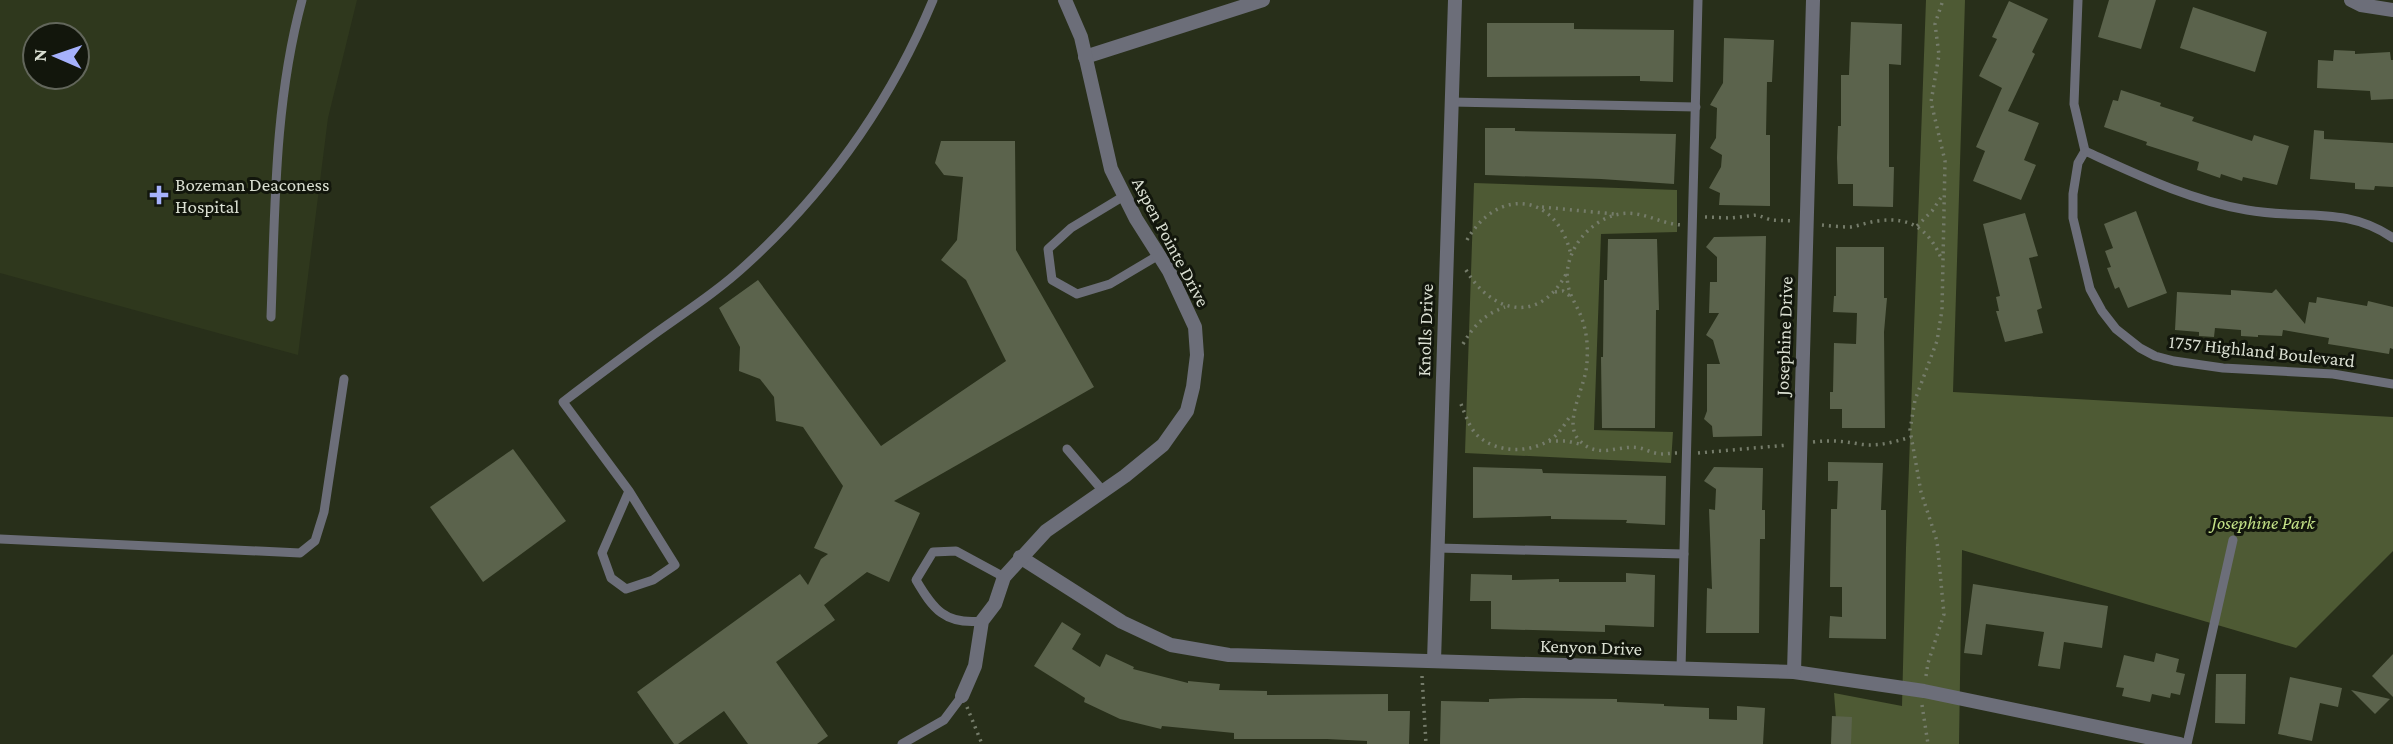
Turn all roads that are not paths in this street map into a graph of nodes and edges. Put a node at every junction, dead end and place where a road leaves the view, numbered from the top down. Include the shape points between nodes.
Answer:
1 (302, 0) edge
2 (933, 0) edge
3 (1065, 0) edge
4 (1263, 0) edge
5 (1455, 0) edge
6 (1698, 0) edge
7 (1812, 0) edge
8 (2078, 0) edge
9 (2351, 0) edge
10 (2393, 10) edge
11 (1085, 57) junction
12 (1451, 102) junction
13 (1696, 107) junction
14 (2085, 151) junction
15 (1124, 197) junction
16 (2393, 238) edge
17 (1159, 254) junction
18 (271, 317) dead end
19 (344, 379) dead end
20 (2393, 384) edge
21 (1067, 449) dead end
22 (629, 491) junction
23 (1103, 491) junction
24 (0, 539) edge
25 (2233, 540) dead end
26 (1437, 548) junction
27 (1684, 554) junction
28 (1020, 557) junction
29 (1003, 577) junction
30 (982, 621) junction
31 (1428, 661) junction
32 (1681, 669) junction
33 (1794, 673) junction
34 (962, 696) joint
35 (902, 744) edge
36 (2180, 744) edge
37 (2187, 744) edge

1 - 18 lane via 289,46 280,112
2 - 22 lane via 902,68 867,127 789,222 747,265 564,402
3 - 11 street, Aspen Pointe Drive
4 - 11 street
5 - 12 street, Knolls Drive
6 - 13 lane
7 - 33 street, Josephine Drive
8 - 14 lane via 2074,104
9 - 10 street
11 - 15 street, Aspen Pointe Drive via 1111,169
12 - 13 lane
12 - 26 street, Knolls Drive
13 - 27 lane
14 - 16 lane via 2202,201 2265,213 2348,217
14 - 20 lane, 1757 Highland Boulevard via 2078,163 2073,218 2090,289 2125,338 2155,356 2174,361 2333,374
15 - 17 street, Aspen Pointe Drive
15 - 17 lane via 1071,228 1048,249 1052,280 1077,294 1110,284
17 - 23 street, Aspen Pointe Drive via 1195,327 1193,387 1187,411 1163,445
19 - 24 lane via 324,512 315,541 300,553
21 - 23 lane
22 - 22 lane via 675,565 653,580 626,589 611,578 602,553
23 - 28 street, Aspen Pointe Drive via 1045,531
25 - 37 lane
26 - 27 lane
26 - 31 street, Knolls Drive
27 - 32 lane
28 - 29 street, Aspen Pointe Drive
28 - 31 street, Kenyon Drive via 1122,622 1171,645 1229,654
29 - 30 street via 995,604
29 - 30 lane via 956,551 944,551 933,552 916,580 931,606 950,618
30 - 34 street via 975,666
31 - 32 street, Kenyon Drive
32 - 33 street, Kenyon Drive
33 - 36 street, Kenyon Drive via 1924,691
34 - 35 lane via 944,720

